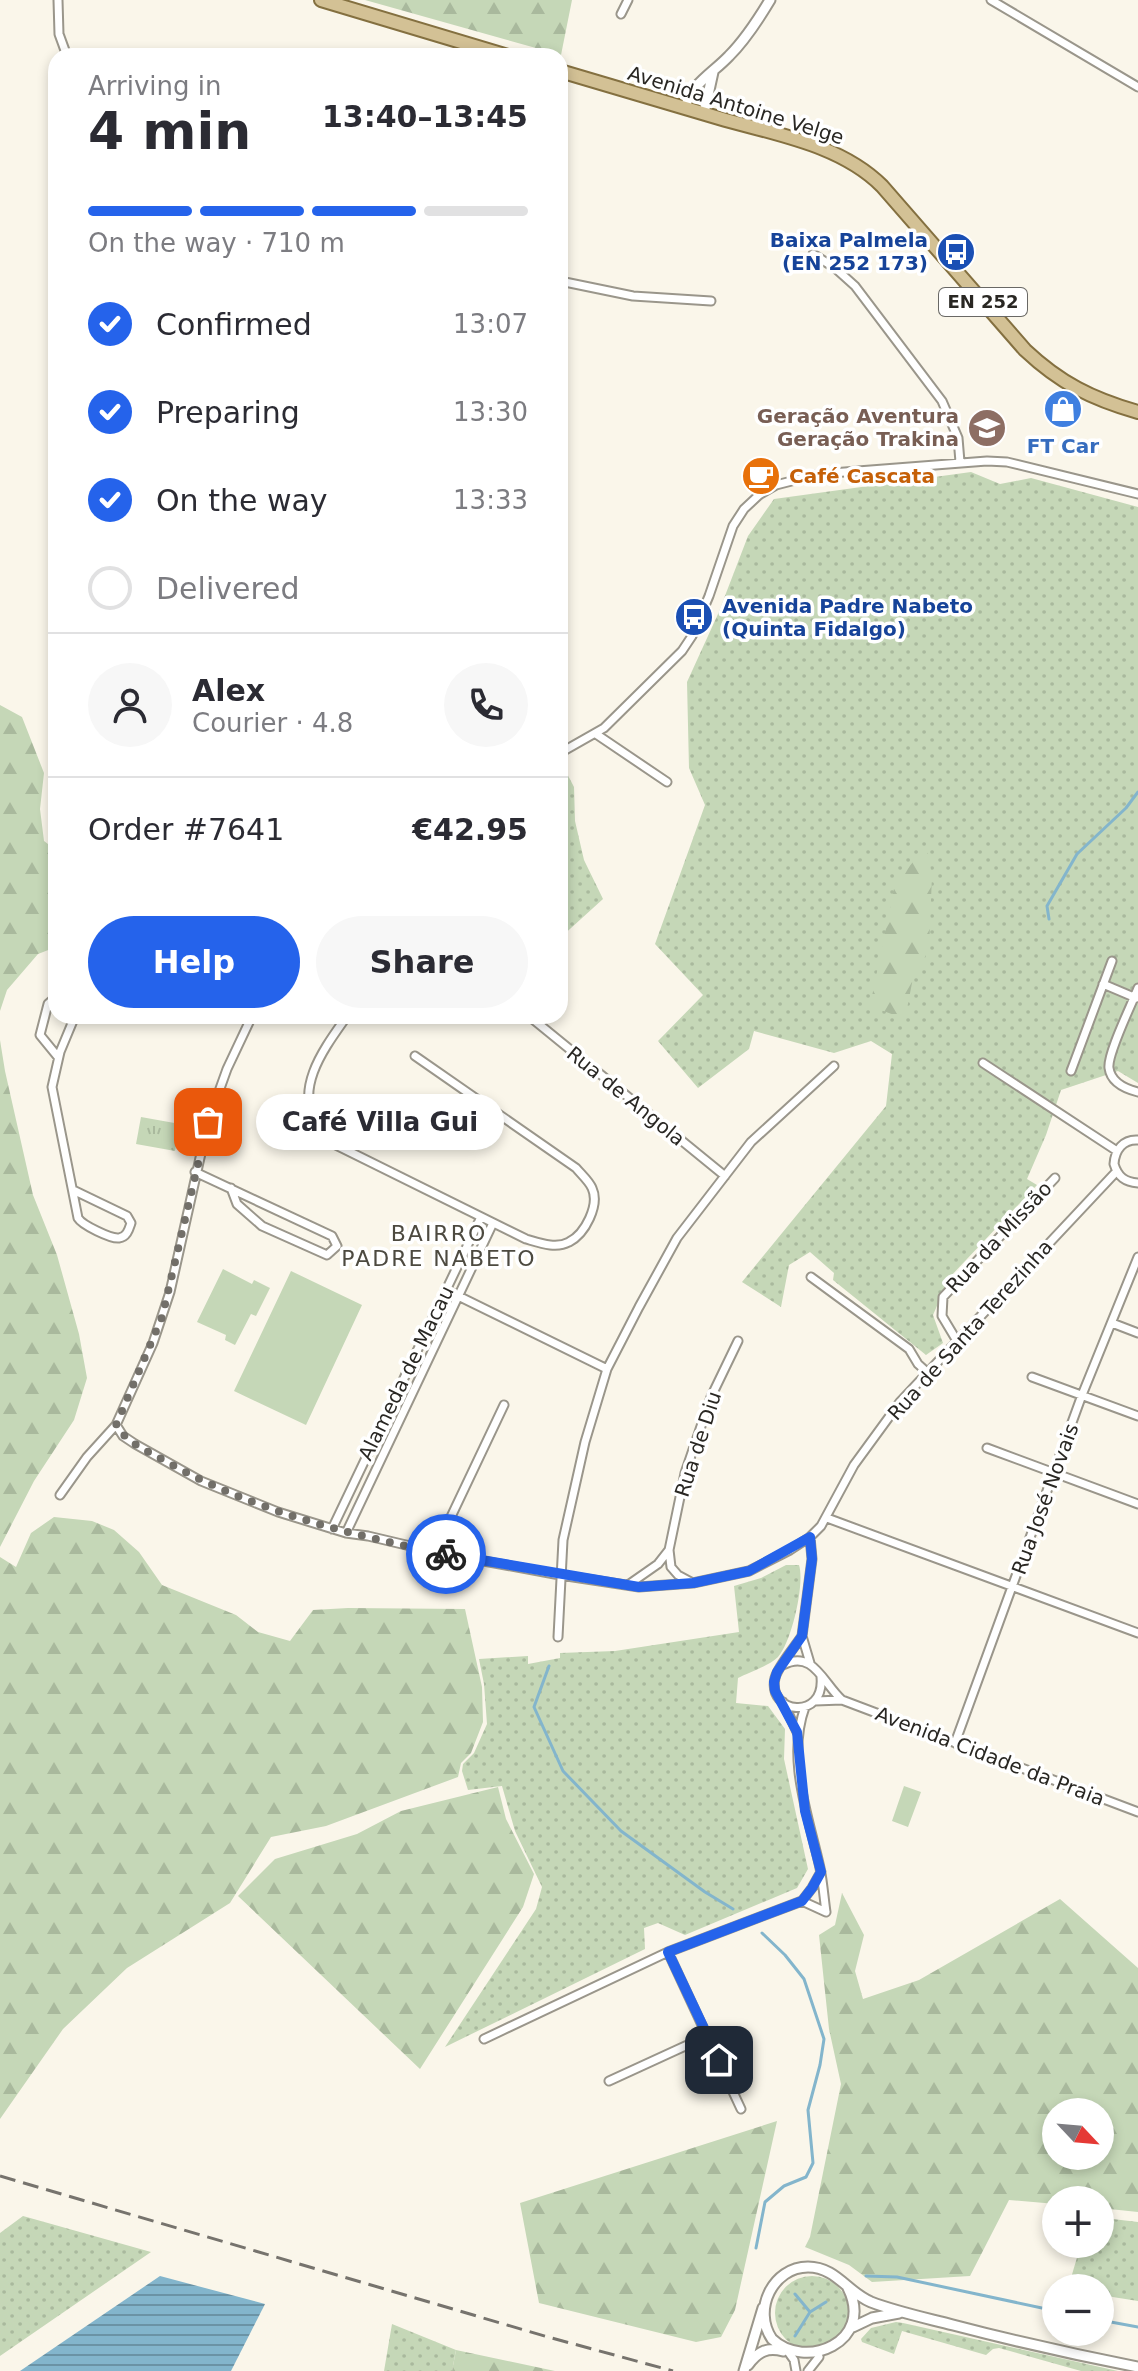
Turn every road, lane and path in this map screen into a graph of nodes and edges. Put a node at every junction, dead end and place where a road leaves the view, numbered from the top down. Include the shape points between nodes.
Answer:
1 (58, 0) edge
2 (321, 0) edge
3 (628, 0) edge
4 (770, 0) edge
5 (991, 0) edge
6 (621, 14) dead end
7 (64, 48) edge
8 (481, 48) edge
9 (713, 72) junction
10 (568, 73) edge
11 (1138, 87) edge
12 (685, 108) junction
13 (704, 113) junction
14 (813, 254) dead end
15 (568, 283) edge
16 (711, 301) dead end
17 (1138, 412) edge
18 (960, 462) junction
19 (1138, 494) edge
20 (596, 734) junction
21 (568, 749) edge
22 (667, 782) dead end
23 (1112, 961) dead end
24 (1103, 984) junction
25 (1138, 988) edge
26 (1136, 998) edge
27 (48, 1004) edge
28 (72, 1024) edge
29 (249, 1024) edge
30 (341, 1024) edge
31 (539, 1024) edge
32 (415, 1056) dead end
33 (58, 1057) junction
34 (983, 1063) dead end
35 (834, 1066) dead end
36 (1071, 1071) dead end
37 (1138, 1092) edge
38 (1138, 1140) edge
39 (1117, 1151) junction
40 (195, 1172) junction
41 (1116, 1172) junction
42 (725, 1176) junction
43 (1055, 1178) dead end
44 (1138, 1183) edge
45 (231, 1188) junction
46 (73, 1190) junction
47 (481, 1217) junction
48 (493, 1223) junction
49 (1138, 1257) edge
50 (811, 1277) dead end
51 (446, 1290) junction
52 (459, 1297) junction
53 (1112, 1323) junction
54 (1138, 1333) edge
55 (738, 1341) dead end
56 (957, 1341) junction
57 (607, 1369) junction
58 (928, 1373) junction
59 (1032, 1377) dead end
60 (1082, 1395) junction
61 (504, 1405) dead end
62 (1138, 1416) edge
63 (116, 1425) junction
64 (987, 1448) dead end
65 (1054, 1473) junction
66 (60, 1495) dead end
67 (1138, 1504) edge
68 (827, 1518) junction
69 (332, 1529) junction
70 (346, 1533) junction
71 (810, 1537) junction
72 (669, 1550) junction
73 (440, 1553) junction
74 (560, 1575) junction
75 (693, 1583) junction
76 (627, 1585) junction
77 (1013, 1587) junction
78 (1138, 1633) edge
79 (802, 1636) junction
80 (558, 1637) dead end
81 (810, 1663) junction
82 (783, 1665) junction
83 (821, 1677) junction
84 (842, 1700) junction
85 (815, 1701) junction
86 (783, 1702) junction
87 (805, 1707) junction
88 (797, 1732) junction
89 (955, 1743) junction
90 (1138, 1812) edge
91 (821, 1872) junction
92 (802, 1901) junction
93 (668, 1952) junction
94 (707, 2036) junction
95 (484, 2039) dead end
96 (609, 2081) dead end
97 (741, 2109) dead end
98 (848, 2288) junction
99 (766, 2302) junction
100 (907, 2313) junction
101 (853, 2327) junction
102 (787, 2352) junction
103 (819, 2357) junction
104 (1138, 2367) edge
105 (744, 2371) edge
106 (796, 2371) edge
107 (808, 2371) edge

1 - 7 street
2 - 8 main road
3 - 6 street
4 - 9 street via 743,41
5 - 11 street
9 - 12 street via 693,88
9 - 13 street
10 - 12 main road, Avenida Antoine Velge / EN 252
12 - 13 main road, Avenida Antoine Velge / EN 252
13 - 17 main road, Avenida Antoine Velge / EN 252 via 819,148 869,173 1044,368 1075,390
14 - 18 street via 855,286 942,401 958,438
15 - 16 street via 633,296
18 - 19 street via 1007,462
18 - 20 street via 819,474 759,495 733,526 688,643
20 - 21 street
20 - 22 street
23 - 24 street
24 - 26 street
24 - 36 street
25 - 26 street
26 - 37 street via 1109,1068 1114,1080
27 - 33 street via 40,1035
28 - 33 street
29 - 40 street via 218,1094
30 - 47 street via 311,1077 309,1102 317,1125 336,1145
31 - 42 street, Rua de Angola
32 - 48 street via 576,1168 593,1189 590,1218 568,1243 548,1246
33 - 46 street via 52,1087
34 - 39 street
35 - 42 street via 751,1142
38 - 39 street
39 - 41 street
40 - 45 street
40 - 63 street via 162,1317
41 - 44 street
41 - 56 street, Rua de Santa Terezinha
42 - 57 street via 677,1238
43 - 56 street, Rua da Missão via 943,1297 942,1316
45 - 45 street via 237,1204 262,1226 327,1255 337,1246 332,1236
46 - 46 street via 127,1216 128,1232 114,1238 82,1224
47 - 48 street
47 - 51 street, Alameda de Macau
48 - 52 street, Alameda de Macau
49 - 53 street, Rua José Novais
50 - 58 street via 909,1349
51 - 52 street
51 - 69 street, Alameda de Macau
52 - 57 street
52 - 70 street, Alameda de Macau
53 - 54 street
53 - 60 street, Rua José Novais
55 - 72 street, Rua de Diu via 711,1397 685,1473
56 - 58 street, Rua de Santa Terezinha
57 - 74 street via 585,1442
58 - 68 street, Rua de Santa Terezinha via 854,1465
59 - 60 street
60 - 62 street
60 - 65 street, Rua José Novais
61 - 73 street via 440,1540
63 - 66 street
63 - 69 street, Rua de Santa Terezinha via 135,1444 201,1481
64 - 65 street
65 - 67 street
65 - 77 street, Rua José Novais
68 - 71 street, Rua de Santa Terezinha
68 - 77 street
69 - 70 street, Rua de Santa Terezinha
70 - 73 street, Rua de Santa Terezinha
71 - 75 street, Rua de Santa Terezinha via 749,1571
71 - 79 street
72 - 75 street via 671,1567
72 - 76 street
73 - 74 street, Rua de Santa Terezinha
74 - 76 street, Rua de Santa Terezinha
74 - 80 street
75 - 76 street, Rua de Santa Terezinha
77 - 78 street
77 - 89 street, Rua José Novais
79 - 81 street
79 - 82 street
81 - 82 street
81 - 83 street
82 - 86 street via 774,1682
83 - 84 street, Avenida Cidade da Praia
83 - 85 street
84 - 85 street, Avenida Cidade da Praia
84 - 89 street, Avenida Cidade da Praia
85 - 87 street
86 - 87 street
86 - 88 street
87 - 88 street
88 - 91 street via 805,1811
89 - 90 street, Avenida Cidade da Praia
91 - 92 street
91 - 92 street via 826,1912
92 - 93 street
93 - 94 street
93 - 95 street
94 - 96 street
94 - 97 street
98 - 99 street via 829,2271 803,2267 779,2279
98 - 100 street
98 - 101 street via 854,2303
99 - 102 street via 767,2330
99 - 105 street
100 - 101 street
100 - 104 street
101 - 103 street via 841,2345
102 - 103 street
102 - 105 street via 759,2353
102 - 106 street
103 - 107 street

